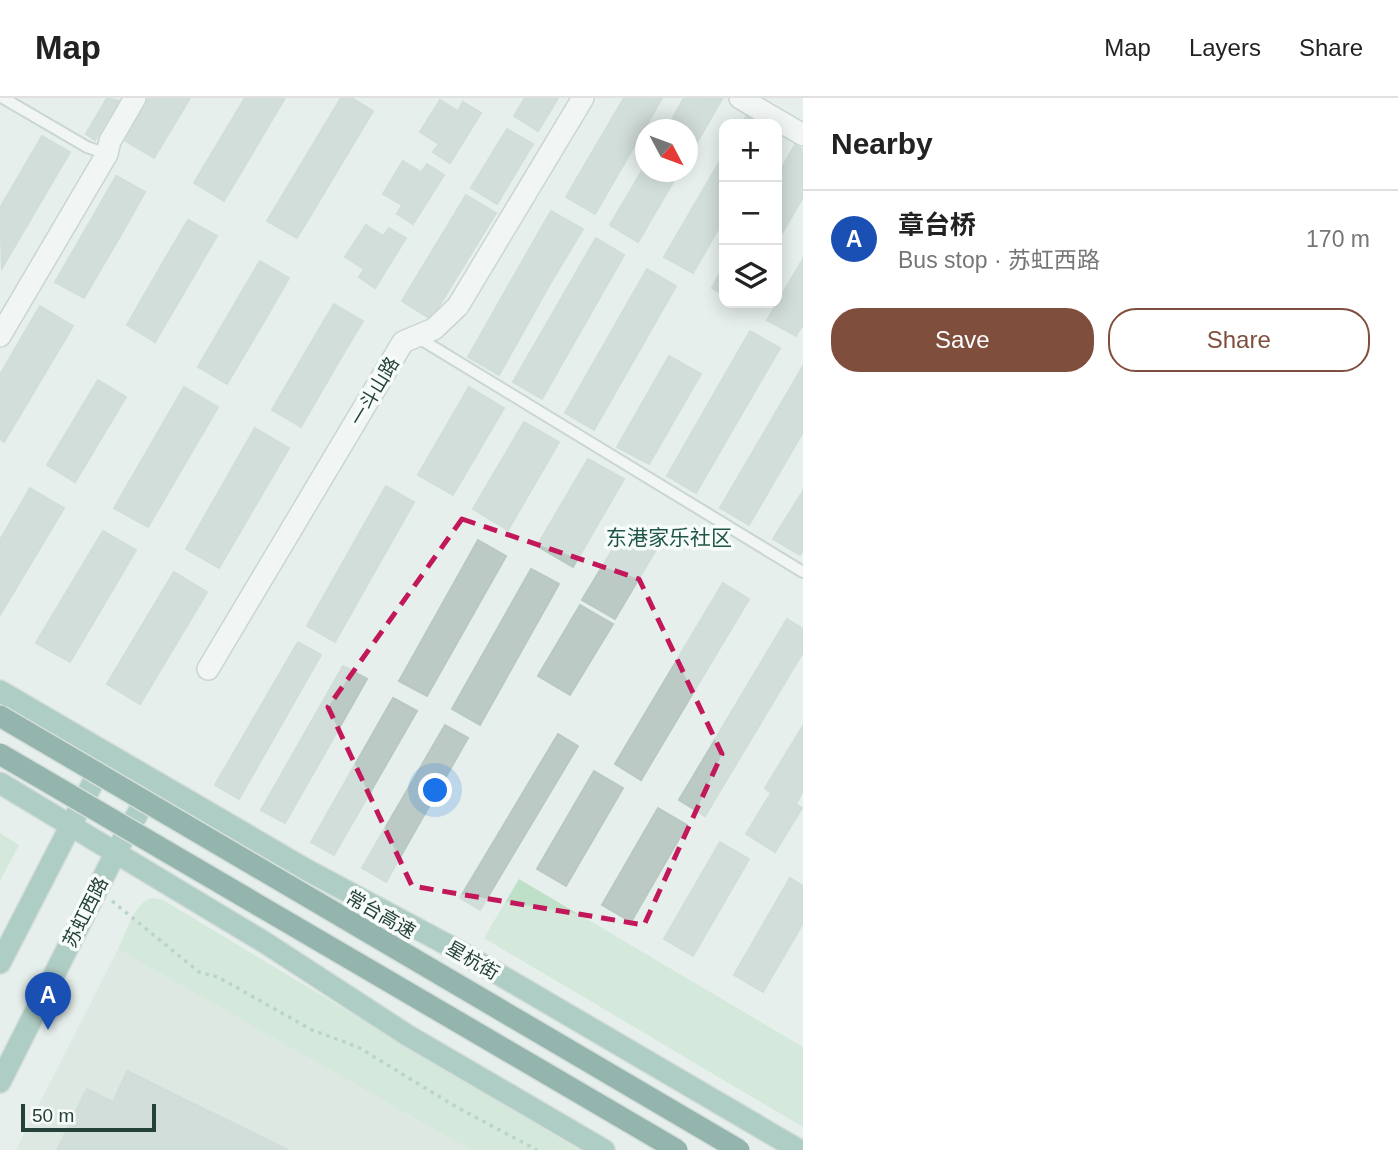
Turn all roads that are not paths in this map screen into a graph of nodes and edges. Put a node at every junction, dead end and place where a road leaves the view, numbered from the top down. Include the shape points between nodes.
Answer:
1 (3, 98) edge
2 (135, 98) edge
3 (583, 98) edge
4 (740, 98) edge
5 (803, 135) edge
6 (107, 154) junction
7 (0, 336) edge
8 (416, 337) junction
9 (803, 572) edge
10 (208, 668) dead end
11 (0, 691) edge
12 (0, 716) edge
13 (0, 754) edge
14 (108, 754) junction
15 (155, 781) junction
16 (0, 783) edge
17 (69, 824) junction
18 (116, 852) junction
19 (0, 963) edge
20 (0, 1082) edge
21 (604, 1150) edge
22 (677, 1150) edge
23 (739, 1150) edge
24 (799, 1150) edge

1 - 6 lane
2 - 6 street
3 - 8 street, 一斗山路 via 458,306 434,329
4 - 5 street
6 - 7 street
8 - 9 lane
8 - 10 street, 一斗山路 via 403,342
11 - 14 main road, 星杭街
12 - 23 highway, 常台高速, bridge
13 - 22 highway, bridge
14 - 15 main road, 星杭街
14 - 17 main road
15 - 18 main road, 苏虹西路
15 - 24 main road, 星杭街
16 - 17 main road
17 - 18 main road
17 - 19 main road
18 - 20 main road, 苏虹西路
18 - 21 main road via 417,1041

